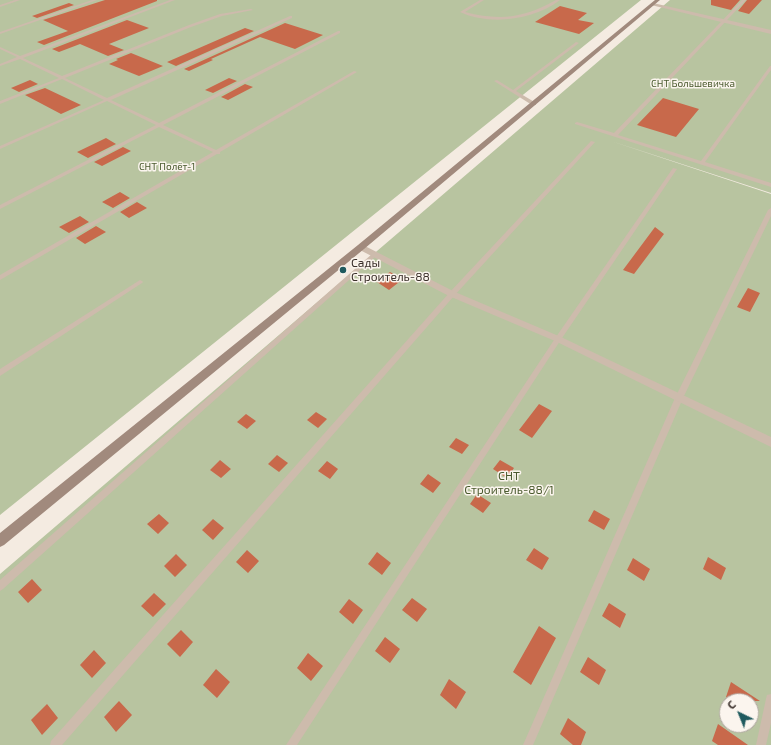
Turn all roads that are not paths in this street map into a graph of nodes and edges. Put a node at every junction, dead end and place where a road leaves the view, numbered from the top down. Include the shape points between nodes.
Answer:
1 (18, 0) edge
2 (95, 0) edge
3 (173, 0) edge
4 (482, 0) edge
5 (558, 0) edge
6 (744, 0) edge
7 (655, 2) edge
8 (0, 6) edge
9 (251, 10) dead end
10 (291, 17) dead end
11 (724, 21) junction
12 (339, 32) dead end
13 (771, 32) edge
14 (0, 33) edge
15 (577, 43) dead end
16 (0, 48) edge
17 (20, 58) junction
18 (0, 65) edge
19 (771, 67) edge
20 (355, 72) dead end
21 (63, 77) junction
22 (496, 81) dead end
23 (514, 91) junction
24 (108, 99) junction
25 (0, 103) edge
26 (534, 104) junction
27 (577, 123) dead end
28 (160, 124) junction
29 (615, 135) junction
30 (593, 142) dead end
31 (0, 148) edge
32 (218, 153) junction
33 (702, 163) junction
34 (675, 169) dead end
35 (771, 185) edge
36 (0, 206) edge
37 (771, 210) edge
38 (361, 247) junction
39 (374, 255) junction
40 (0, 278) edge
41 (140, 282) dead end
42 (452, 294) junction
43 (558, 339) junction
44 (0, 373) edge
45 (679, 398) junction
46 (771, 442) edge
47 (0, 541) edge
48 (0, 586) edge
49 (771, 698) edge
50 (55, 745) edge
51 (291, 745) edge
52 (528, 745) edge
53 (761, 745) edge

1 - 8 lane
2 - 14 lane
3 - 17 lane
4 - 5 lane via 462,12 488,18 514,17 533,14
6 - 11 lane
7 - 11 street
7 - 26 street
9 - 21 lane via 208,19
10 - 24 lane
11 - 13 street
11 - 29 lane
12 - 28 lane
15 - 23 lane
16 - 17 lane
17 - 18 lane
17 - 21 lane
19 - 33 lane
20 - 32 lane
21 - 24 lane
21 - 25 lane
22 - 23 lane
23 - 26 lane
24 - 28 lane
24 - 31 lane
26 - 38 street
27 - 29 lane
28 - 32 lane
28 - 36 lane
29 - 33 lane
30 - 42 lane
32 - 40 lane
33 - 35 lane
34 - 43 lane
37 - 45 lane
38 - 39 street
38 - 47 street
39 - 42 street
39 - 48 lane
41 - 44 lane
42 - 43 street
42 - 50 lane
43 - 45 street
43 - 51 lane
45 - 46 street
45 - 52 lane
49 - 53 lane

